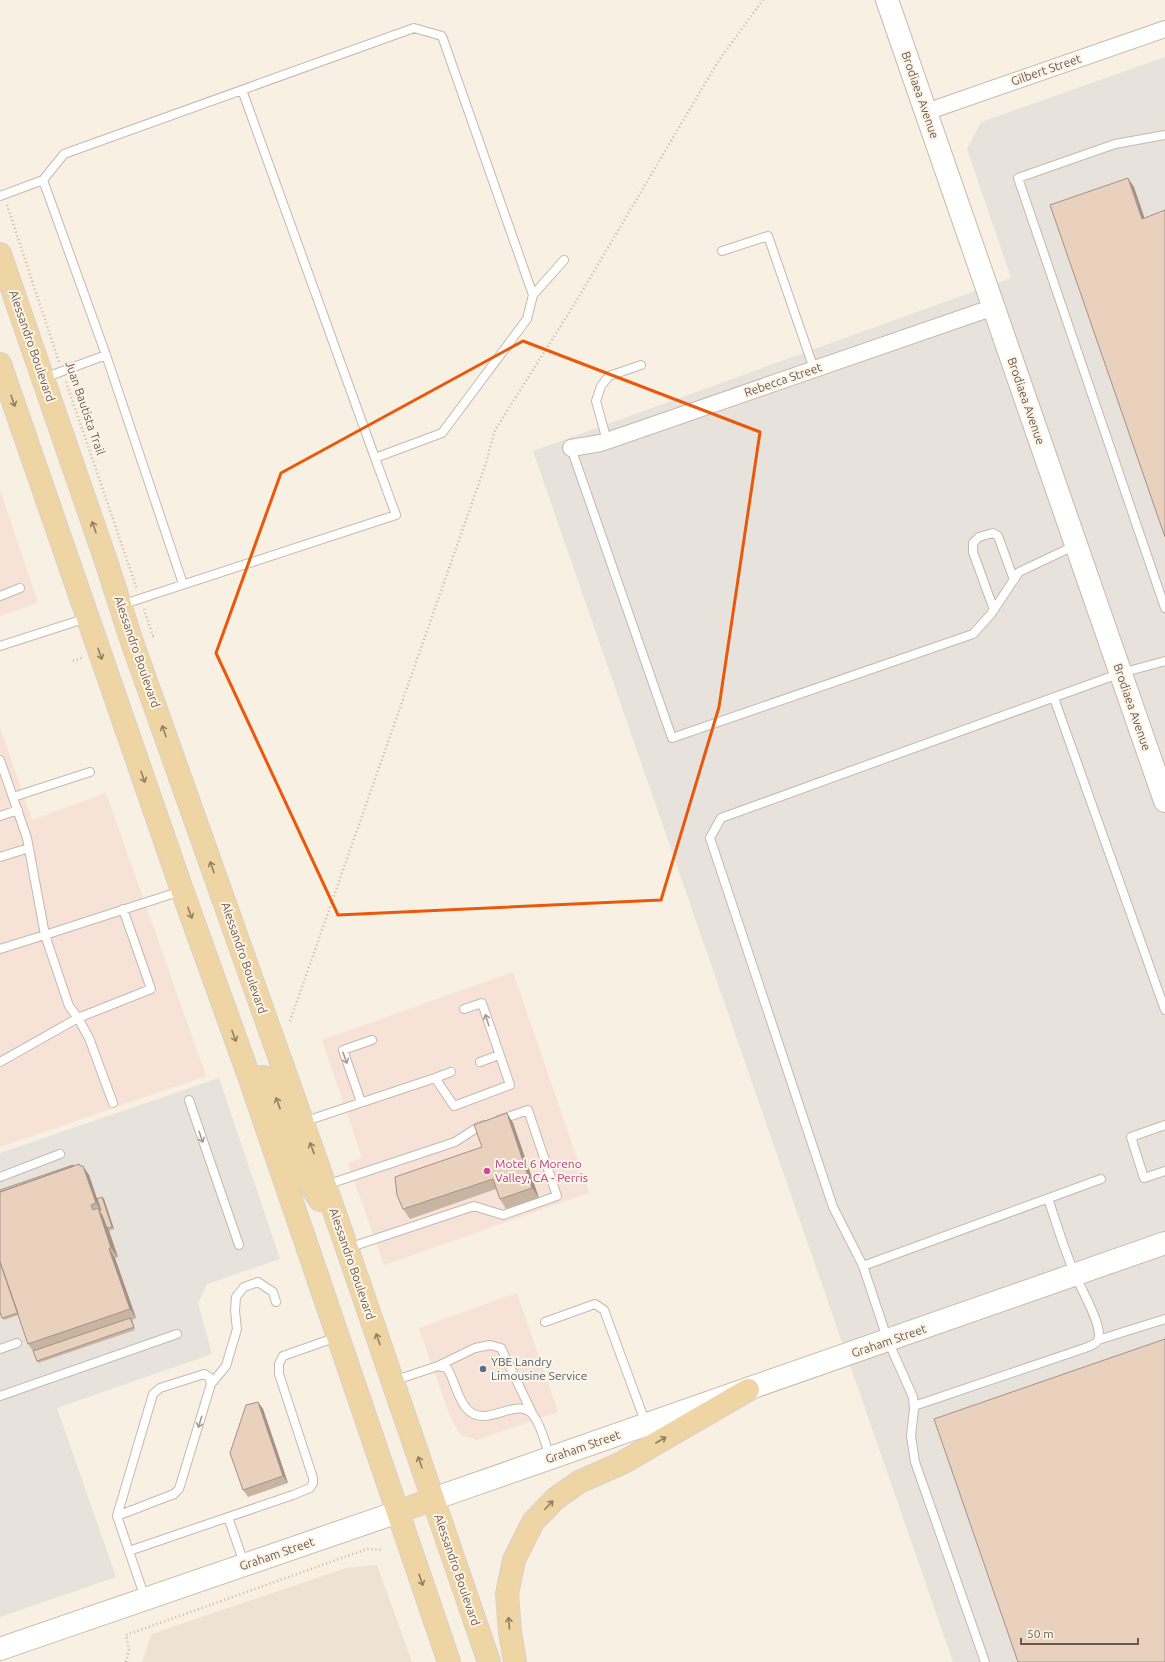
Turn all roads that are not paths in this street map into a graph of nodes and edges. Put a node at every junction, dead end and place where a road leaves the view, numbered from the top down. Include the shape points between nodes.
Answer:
1 (887, 0) edge
2 (1165, 29) edge
3 (242, 90) junction
4 (926, 112) junction
5 (1165, 134) edge
6 (44, 180) junction
7 (2, 196) edge
8 (722, 251) dead end
9 (0, 254) edge
10 (564, 260) dead end
11 (533, 295) junction
12 (994, 307) junction
13 (106, 354) junction
14 (641, 364) dead end
15 (0, 367) edge
16 (814, 369) junction
17 (53, 375) junction
18 (607, 441) junction
19 (571, 448) joint
20 (375, 458) junction
21 (1076, 545) junction
22 (1014, 580) junction
23 (183, 584) junction
24 (20, 588) dead end
25 (0, 596) edge
26 (120, 606) junction
27 (1165, 608) edge
28 (994, 610) junction
29 (88, 617) junction
30 (0, 646) edge
31 (1165, 661) edge
32 (1120, 673) junction
33 (1054, 698) junction
34 (0, 760) edge
35 (2, 769) edge
36 (90, 772) dead end
37 (13, 797) junction
38 (1165, 802) edge
39 (18, 810) junction
40 (0, 816) edge
41 (29, 848) junction
42 (0, 857) edge
43 (182, 890) junction
44 (123, 909) junction
45 (45, 935) junction
46 (0, 949) edge
47 (464, 1009) dead end
48 (1165, 1010) edge
49 (78, 1018) junction
50 (372, 1040) dead end
51 (499, 1055) junction
52 (0, 1062) edge
53 (480, 1062) dead end
54 (452, 1072) dead end
55 (435, 1078) junction
56 (250, 1079) junction
57 (189, 1100) dead end
58 (361, 1102) junction
59 (113, 1103) dead end
60 (303, 1123) junction
61 (1165, 1125) edge
62 (60, 1154) dead end
63 (1165, 1172) edge
64 (0, 1178) edge
65 (1101, 1179) dead end
66 (325, 1185) junction
67 (1048, 1199) junction
68 (339, 1225) junction
69 (1165, 1244) edge
70 (239, 1245) dead end
71 (346, 1248) junction
72 (863, 1266) junction
73 (1075, 1275) junction
74 (276, 1302) dead end
75 (1165, 1319) edge
76 (545, 1322) dead end
77 (177, 1334) dead end
78 (337, 1337) junction
79 (1098, 1340) junction
80 (888, 1341) junction
81 (18, 1343) dead end
82 (0, 1349) edge
83 (438, 1366) junction
84 (392, 1381) junction
85 (211, 1384) junction
86 (748, 1390) junction
87 (0, 1396) edge
88 (914, 1406) junction
89 (532, 1413) junction
90 (646, 1425) junction
91 (550, 1458) junction
92 (433, 1499) junction
93 (398, 1512) junction
94 (118, 1516) junction
95 (228, 1517) junction
96 (129, 1551) junction
97 (245, 1565) junction
98 (146, 1599) junction
99 (0, 1649) edge
100 (449, 1662) edge
101 (489, 1662) edge
102 (515, 1662) edge
103 (985, 1662) edge

1 - 4 street, Brodiaea Avenue
2 - 4 street, Gilbert Street
3 - 6 lane via 64,154
3 - 11 lane via 414,28 442,36
3 - 20 lane
4 - 12 street, Brodiaea Avenue
5 - 27 lane via 1115,144 1018,178
6 - 7 lane
6 - 13 lane
8 - 16 lane via 768,236
9 - 17 main road, Alessandro Boulevard
10 - 11 lane
11 - 20 lane via 527,320 442,433
12 - 16 street, Rebecca Street
12 - 21 street, Brodiaea Avenue
13 - 17 lane
13 - 23 lane
14 - 18 lane via 608,376 601,386 596,401
15 -> 29 main road
16 - 18 street, Rebecca Street
26 -> 17 main road, Alessandro Boulevard
18 - 19 street, Rebecca Street
19 - 28 lane via 672,738 973,634
20 - 23 lane via 396,515
21 - 22 lane via 1019,572
21 - 32 street, Brodiaea Avenue
22 - 28 lane
22 - 28 lane via 998,536 993,533 979,537 973,543 973,552
23 - 26 lane
24 - 25 lane
26 - 29 main road
60 -> 26 main road, Alessandro Boulevard
29 - 30 lane
29 -> 43 main road
31 - 32 lane
32 - 33 lane
32 - 38 street, Brodiaea Avenue
33 - 48 lane
33 - 72 lane via 721,818 710,838 833,1207
34 - 35 lane
35 - 37 lane
36 - 37 lane
37 - 39 lane
39 - 40 lane
39 - 41 lane
41 - 42 lane
41 - 45 lane
43 - 44 lane
43 -> 56 main road
44 - 45 lane
44 - 49 lane via 150,989
45 - 46 lane
45 - 49 lane via 69,1006
51 -> 47 lane via 482,1002
49 - 52 lane
49 - 59 lane via 89,1038
50 -> 58 lane via 343,1050
51 - 53 lane
51 - 55 lane via 510,1085 454,1106
54 - 55 lane
55 - 58 lane
68 -> 56 main road via 312,1189 300,1166 270,1081 264,1077
56 - 78 main road
57 -> 70 lane
58 - 60 lane
66 -> 60 main road, Alessandro Boulevard
61 - 63 lane via 1131,1137 1144,1178
62 - 64 lane
65 - 67 lane
66 - 68 main road, Alessandro Boulevard
66 - 71 lane via 455,1142 478,1127 528,1110 557,1196 503,1215 474,1206
67 - 72 lane
67 - 73 lane
68 - 71 main road, Alessandro Boulevard
69 - 73 street, Graham Street
84 -> 71 main road, Alessandro Boulevard
72 - 80 lane
73 - 79 lane via 1096,1321
73 - 80 street, Graham Street
74 - 85 lane via 273,1292 258,1282 244,1287 236,1297 237,1329 226,1366
75 - 79 lane
76 - 90 lane via 595,1304 604,1310
77 - 87 lane
78 - 93 main road
78 - 95 lane via 283,1356 279,1364 279,1374 313,1483 310,1488
79 - 88 lane via 1085,1348
80 - 86 street, Graham Street
80 - 88 lane via 906,1379
81 - 82 lane
83 - 84 lane
83 - 89 lane via 447,1368 461,1399 467,1409 475,1415 482,1417 514,1409 525,1409
83 - 89 lane via 475,1348 490,1345 501,1348
92 -> 84 main road, Alessandro Boulevard
85 -> 94 lane via 179,1488 174,1494
85 - 94 lane via 209,1377 204,1374 160,1388 153,1394
86 - 90 street, Graham Street
102 -> 86 main road via 507,1594 514,1560 533,1522 554,1499 579,1482 622,1463
88 - 103 lane via 911,1436 915,1462
89 - 91 lane
90 - 91 street, Graham Street
91 - 92 street, Graham Street
92 - 93 main road, Graham Street
92 - 101 main road, Alessandro Boulevard
93 - 97 street, Graham Street
93 -> 100 main road
94 - 96 lane
95 - 96 lane
95 - 97 lane
96 - 98 lane
97 - 98 street, Graham Street
98 - 99 street, Graham Street

